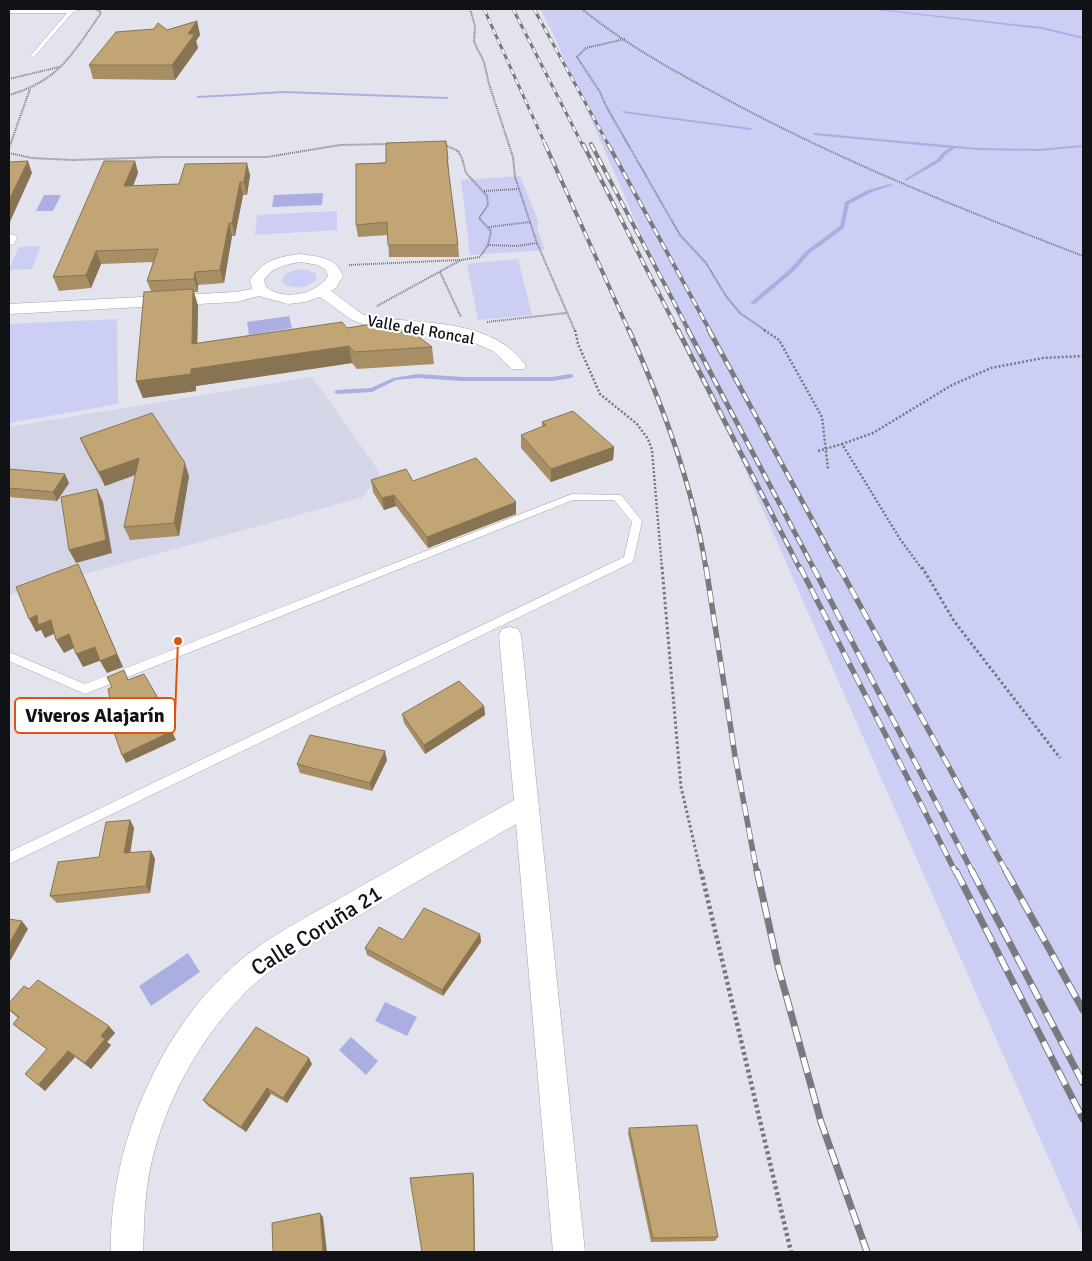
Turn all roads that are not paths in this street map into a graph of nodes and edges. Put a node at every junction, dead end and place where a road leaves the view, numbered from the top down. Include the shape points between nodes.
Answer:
1 (79, 9) edge
2 (71, 11) junction
3 (9, 12) edge
4 (33, 56) dead end
5 (261, 291) junction
6 (322, 292) junction
7 (9, 309) edge
8 (518, 366) dead end
9 (510, 634) dead end
10 (9, 656) edge
11 (526, 805) junction
12 (9, 858) edge
13 (127, 1252) edge
14 (569, 1252) edge

1 - 2 lane
2 - 3 lane
2 - 4 lane
5 - 6 street via 288,300
5 - 6 street via 257,280 266,268 283,261 314,259 332,267 336,273 331,286
5 - 7 street via 236,297
6 - 8 street, Valle del Roncal via 357,318 473,332 501,349
9 - 11 street
10 - 12 lane via 85,690 572,497 617,497 637,521 629,559
11 - 13 street, Calle Coruña 21 via 289,942 233,984 207,1014 180,1054 144,1136 133,1176 127,1219
11 - 14 street

